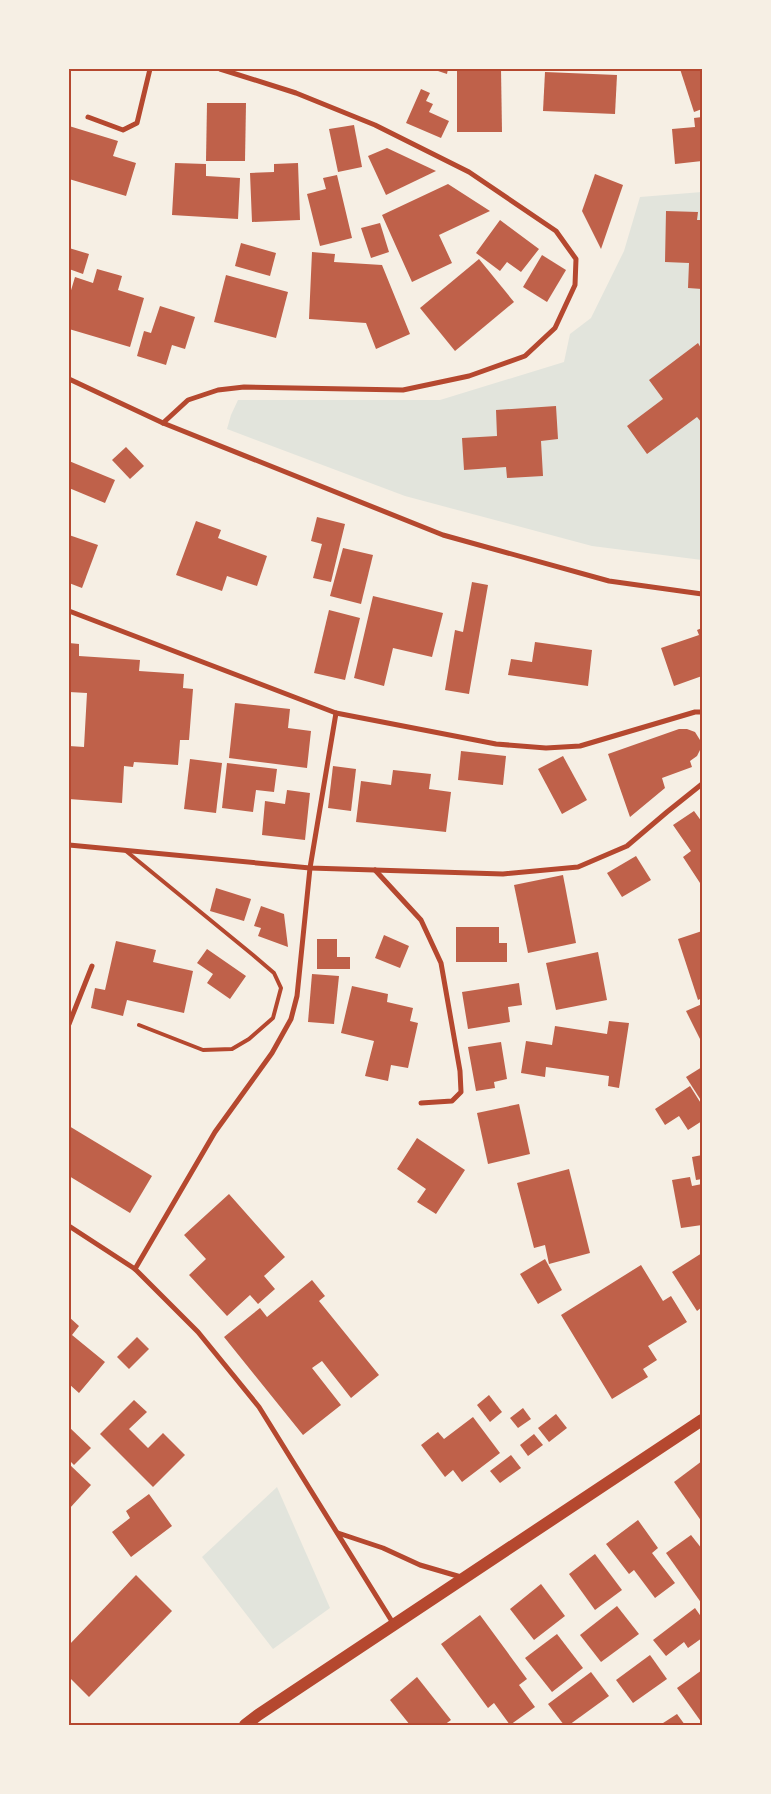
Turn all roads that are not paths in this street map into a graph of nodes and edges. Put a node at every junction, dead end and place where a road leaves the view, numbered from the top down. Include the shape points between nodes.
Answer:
1 (150, 69) edge
2 (220, 69) edge
3 (88, 118) dead end
4 (69, 379) edge
5 (163, 423) junction
6 (702, 594) edge
7 (69, 611) edge
8 (702, 712) edge
9 (336, 713) junction
10 (702, 784) edge
11 (69, 845) edge
12 (126, 851) junction
13 (310, 868) junction
14 (375, 870) junction
15 (92, 966) dead end
16 (69, 1024) edge
17 (139, 1025) dead end
18 (421, 1103) dead end
19 (69, 1226) edge
20 (135, 1269) junction
21 (702, 1420) edge
22 (337, 1532) junction
23 (463, 1578) junction
24 (393, 1624) junction
25 (245, 1725) edge

1 - 3 street via 137,123 123,130
2 - 5 street via 296,93 375,124 468,172 556,231 576,259 575,286 555,328 525,356 469,376 403,390 244,387 218,390 188,400
4 - 5 street
5 - 6 street via 443,535 609,581
7 - 9 street
8 - 9 street via 580,746 546,748 496,744
9 - 13 street
10 - 14 street via 627,846 578,867 503,874
11 - 12 street
12 - 13 street
12 - 17 lane via 254,954 274,973 281,988 273,1018 249,1040 232,1049 203,1050
13 - 14 street
13 - 20 street via 297,996 291,1019 272,1053 215,1132
14 - 18 street via 421,920 441,963 461,1092 452,1101
15 - 16 street
19 - 20 street
20 - 22 street via 198,1332 259,1407
21 - 23 main road
22 - 23 street via 420,1565
22 - 24 street
23 - 24 main road
24 - 25 main road

